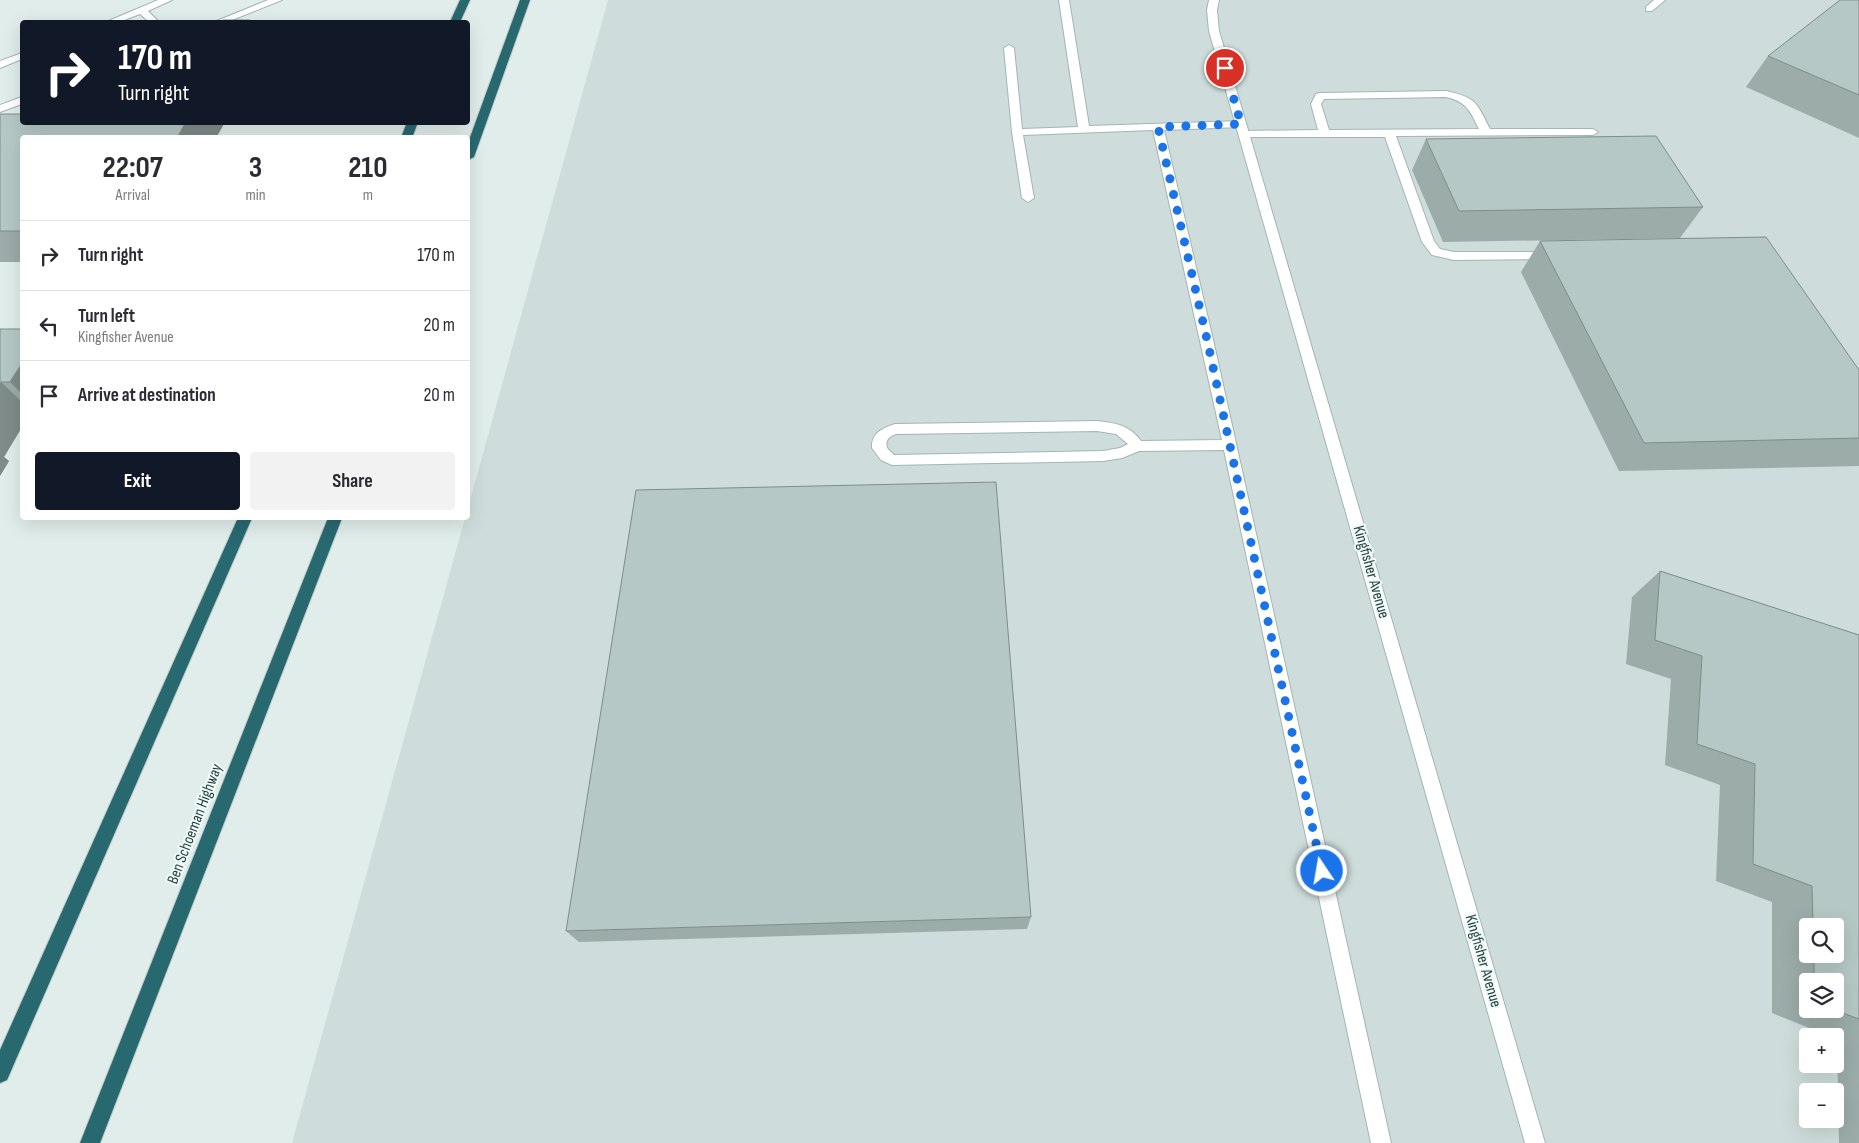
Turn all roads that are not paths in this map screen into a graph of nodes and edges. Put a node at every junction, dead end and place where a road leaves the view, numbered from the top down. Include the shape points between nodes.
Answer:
1 (167, 0) edge
2 (277, 0) edge
3 (465, 0) edge
4 (525, 0) edge
5 (1064, 0) edge
6 (1214, 0) edge
7 (1660, 0) edge
8 (1649, 9) dead end
9 (142, 10) junction
10 (116, 20) edge
11 (152, 20) edge
12 (224, 20) edge
13 (456, 20) edge
14 (1009, 48) dead end
15 (20, 57) edge
16 (0, 65) edge
17 (20, 101) edge
18 (0, 109) edge
19 (1158, 127) junction
20 (1243, 129) junction
21 (1084, 130) junction
22 (1018, 132) junction
23 (1593, 132) dead end
24 (1388, 133) junction
25 (1486, 133) junction
26 (1325, 134) junction
27 (470, 151) edge
28 (1028, 198) dead end
29 (1562, 256) edge
30 (1229, 444) junction
31 (1137, 446) junction
32 (244, 520) edge
33 (334, 520) edge
34 (0, 1073) edge
35 (90, 1143) edge
36 (1380, 1143) edge
37 (1535, 1143) edge

1 - 9 street
2 - 12 street
3 - 13 highway
4 - 27 highway
5 - 21 street
6 - 20 street, Kingfisher Avenue via 1214,31
7 - 8 street
9 - 10 street
9 - 11 street
14 - 22 street
15 - 16 street
17 - 18 street
19 - 20 street
19 - 21 street
19 - 30 street
20 - 26 street
20 - 37 street, Kingfisher Avenue
21 - 22 street
22 - 28 street
23 - 25 street
24 - 25 street
24 - 26 street
24 - 29 street via 1428,242 1436,252 1454,256
25 - 26 street via 1464,98 1446,94 1320,96 1316,104
30 - 31 street
30 - 36 street
31 - 31 street via 1104,456 892,460 884,456 879,447 880,437 895,429 1097,426 1130,434
32 - 34 highway
33 - 35 highway, Ben Schoeman Highway

